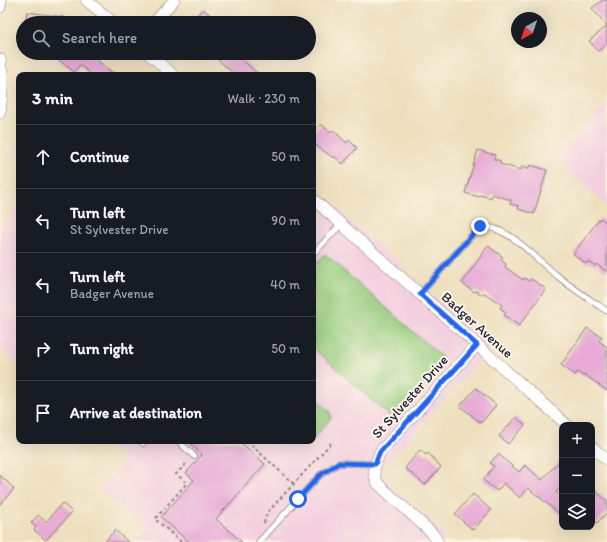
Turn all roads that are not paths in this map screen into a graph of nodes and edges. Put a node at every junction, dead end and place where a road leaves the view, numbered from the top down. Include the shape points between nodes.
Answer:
1 (1, 0) edge
2 (86, 0) edge
3 (174, 0) edge
4 (0, 7) edge
5 (105, 16) edge
6 (160, 16) edge
7 (0, 59) edge
8 (156, 60) edge
9 (170, 72) edge
10 (0, 113) edge
11 (316, 202) edge
12 (341, 224) junction
13 (316, 251) edge
14 (420, 294) junction
15 (607, 311) edge
16 (477, 345) junction
17 (564, 422) edge
18 (181, 444) edge
19 (595, 450) edge
20 (194, 456) road end
21 (607, 460) edge
22 (375, 464) junction
23 (259, 542) edge
24 (438, 542) edge

1 - 4 street
2 - 5 street
3 - 6 street
7 - 10 street via 3,97
8 - 9 street
11 - 12 street, Badger Avenue
12 - 13 lane
12 - 14 street, Badger Avenue
14 - 15 lane via 480,226 491,226 503,231 554,274
14 - 16 street, Badger Avenue
16 - 17 street, Badger Avenue
16 - 22 street, St Sylvester Drive via 380,452
18 - 20 lane
19 - 21 street
22 - 23 lane via 339,463 320,475
22 - 24 street via 373,475 378,484 432,533

